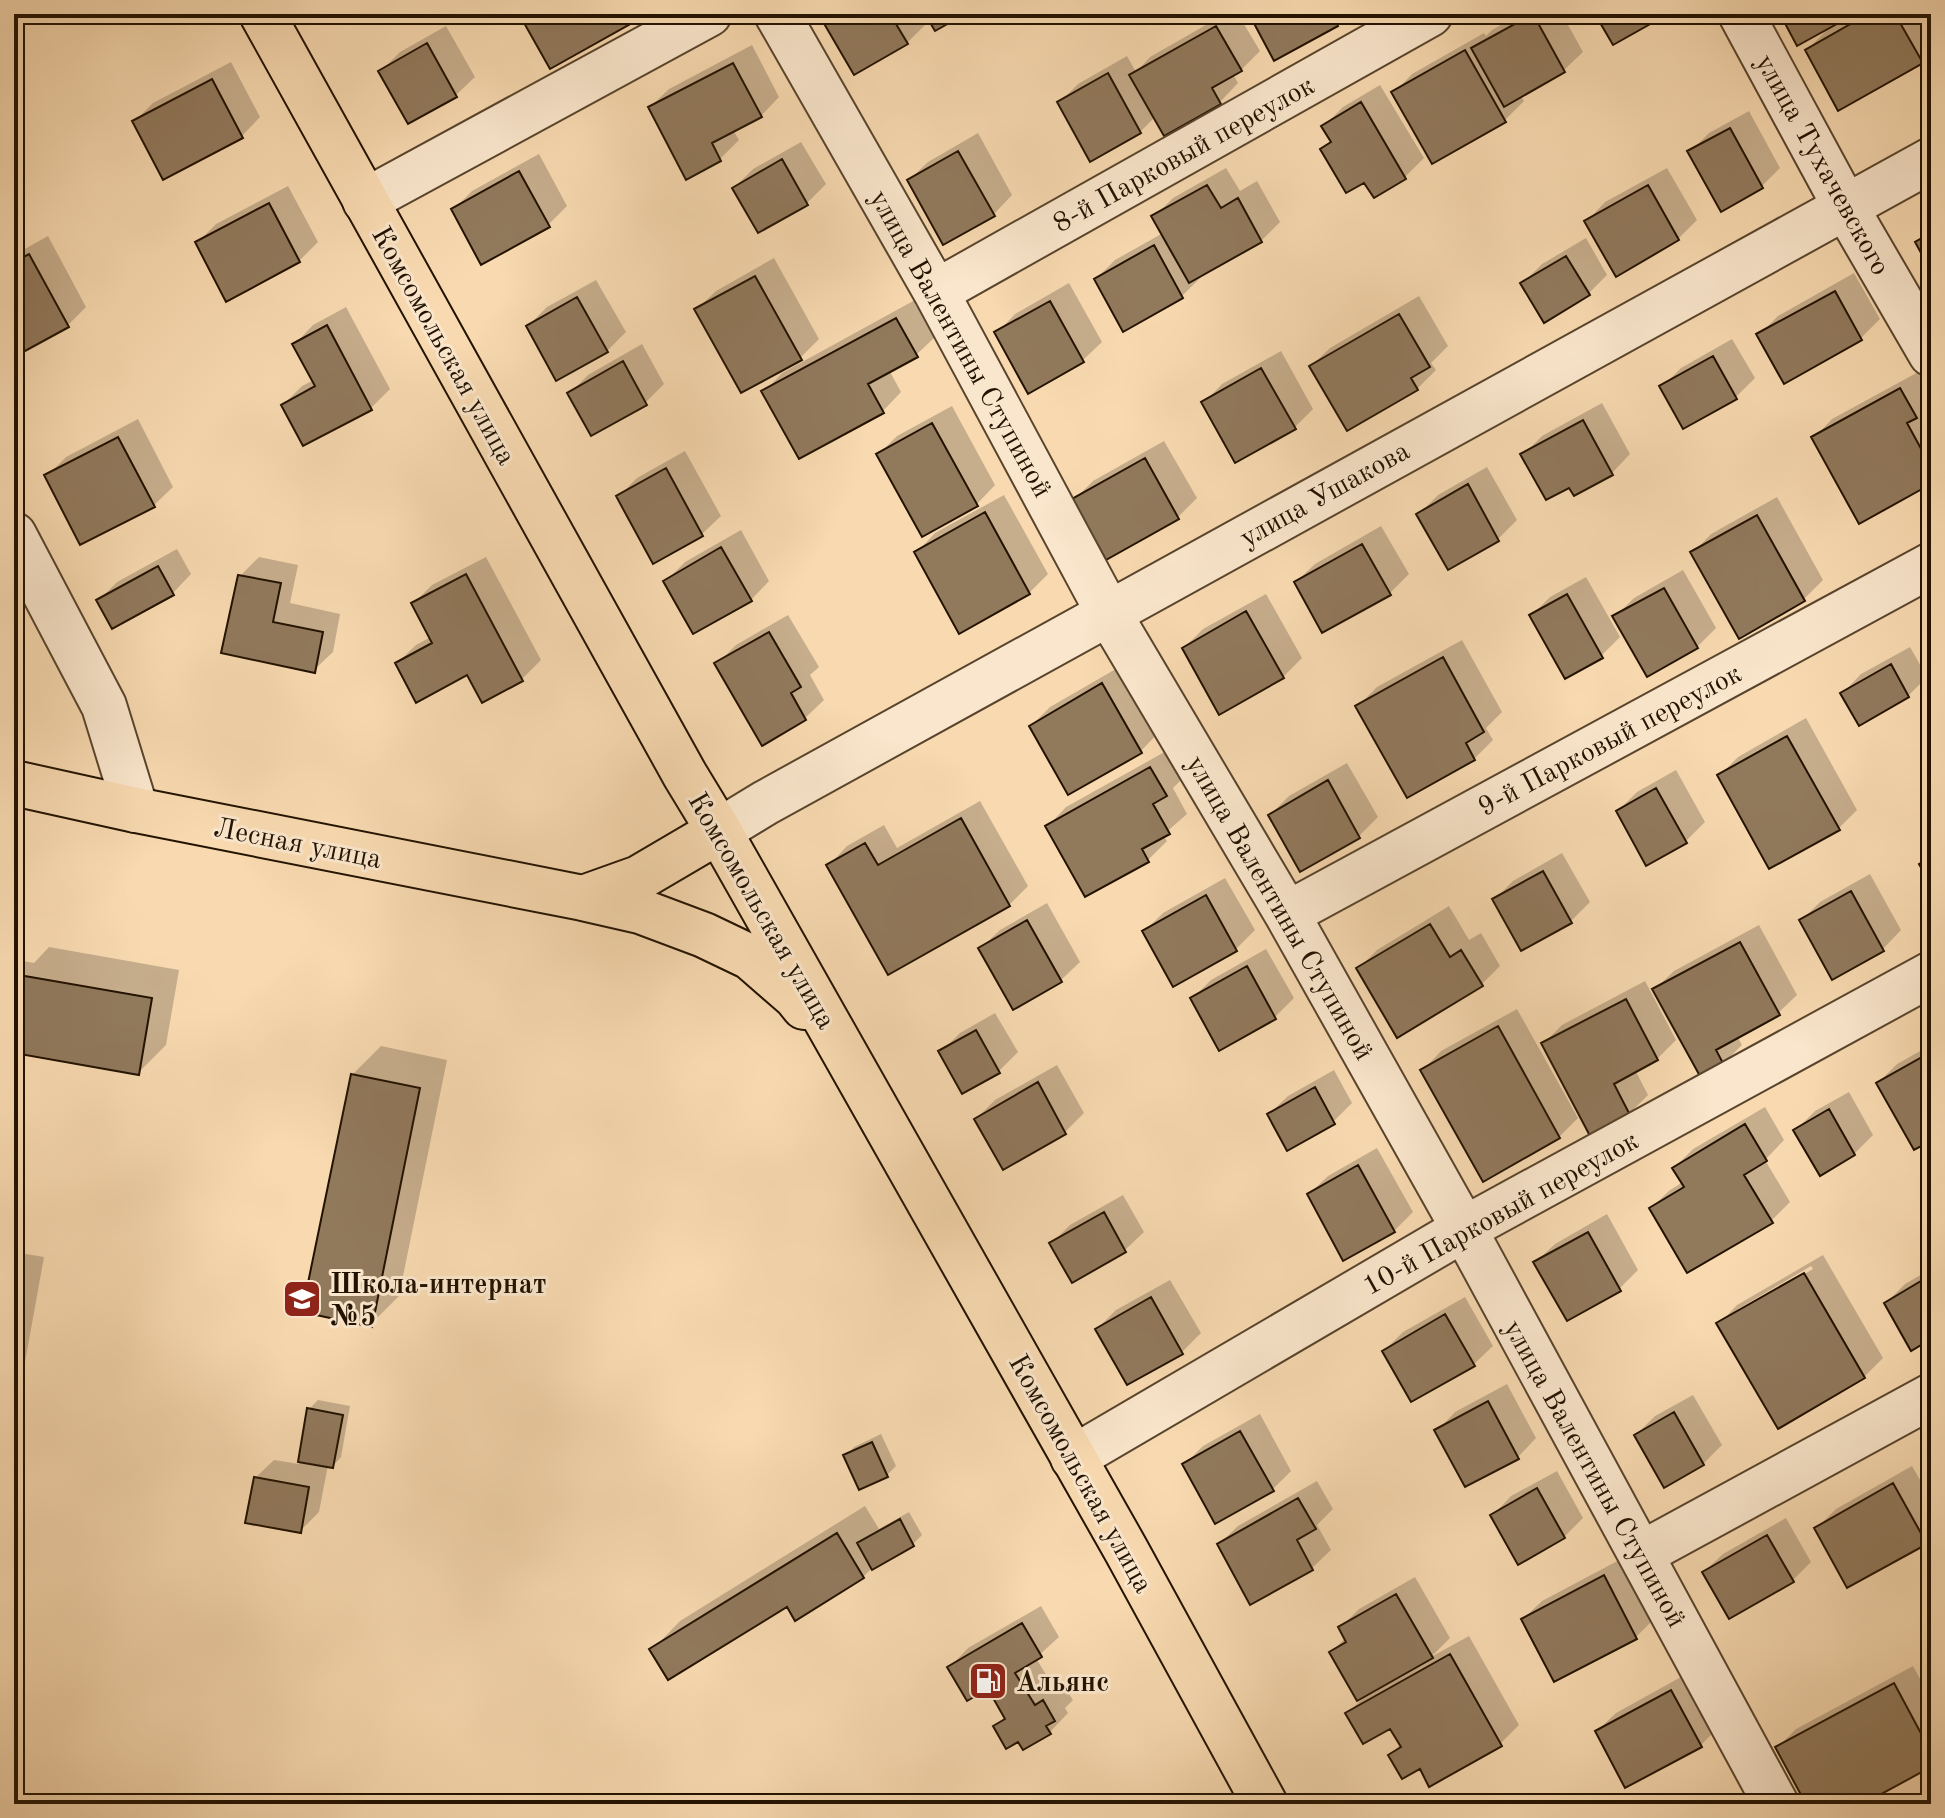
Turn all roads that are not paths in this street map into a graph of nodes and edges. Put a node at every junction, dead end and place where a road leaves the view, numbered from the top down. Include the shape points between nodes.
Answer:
1 (262, 14) edge
2 (709, 14) edge
3 (777, 14) edge
4 (1430, 14) edge
5 (1741, 14) edge
6 (1931, 160) edge
7 (365, 201) junction
8 (1845, 206) junction
9 (936, 292) junction
10 (1931, 354) edge
11 (14, 535) edge
12 (1931, 565) edge
13 (1108, 612) junction
14 (14, 783) edge
15 (136, 810) junction
16 (719, 831) junction
17 (583, 898) junction
18 (1287, 914) junction
19 (1931, 974) edge
20 (851, 1065) junction
21 (1464, 1229) junction
22 (1931, 1396) edge
23 (1073, 1458) junction
24 (1641, 1554) junction
25 (1265, 1804) edge
26 (1776, 1804) edge

1 - 7 main road, Комсомольская улица
2 - 7 street
3 - 9 street, улица Валентины Ступиной
4 - 9 street, 8-й Парковый переулок
5 - 8 street, улица Тухачевского
6 - 8 street, улица Ушакова
7 - 16 main road, Комсомольская улица
8 - 10 street, улица Тухачевского
8 - 13 street, улица Ушакова
9 - 13 street, улица Валентины Ступиной
11 - 15 street via 104,706
12 - 18 street, 9-й Парковый переулок
13 - 16 street, улица Ушакова
13 - 18 street, улица Валентины Ступиной
14 - 15 main road, Лесная улица
15 - 17 main road, Лесная улица
16 - 17 main road via 639,878
16 - 20 main road, Комсомольская улица
17 - 20 main road, Лесная улица via 640,911 750,957 796,997
18 - 21 street, улица Валентины Ступиной
19 - 21 street, 10-й Парковый переулок
20 - 23 main road, Комсомольская улица
21 - 23 street, 10-й Парковый переулок
21 - 24 street, улица Валентины Ступиной
22 - 24 street
23 - 25 main road, Комсомольская улица
24 - 26 street, улица Валентины Ступиной

